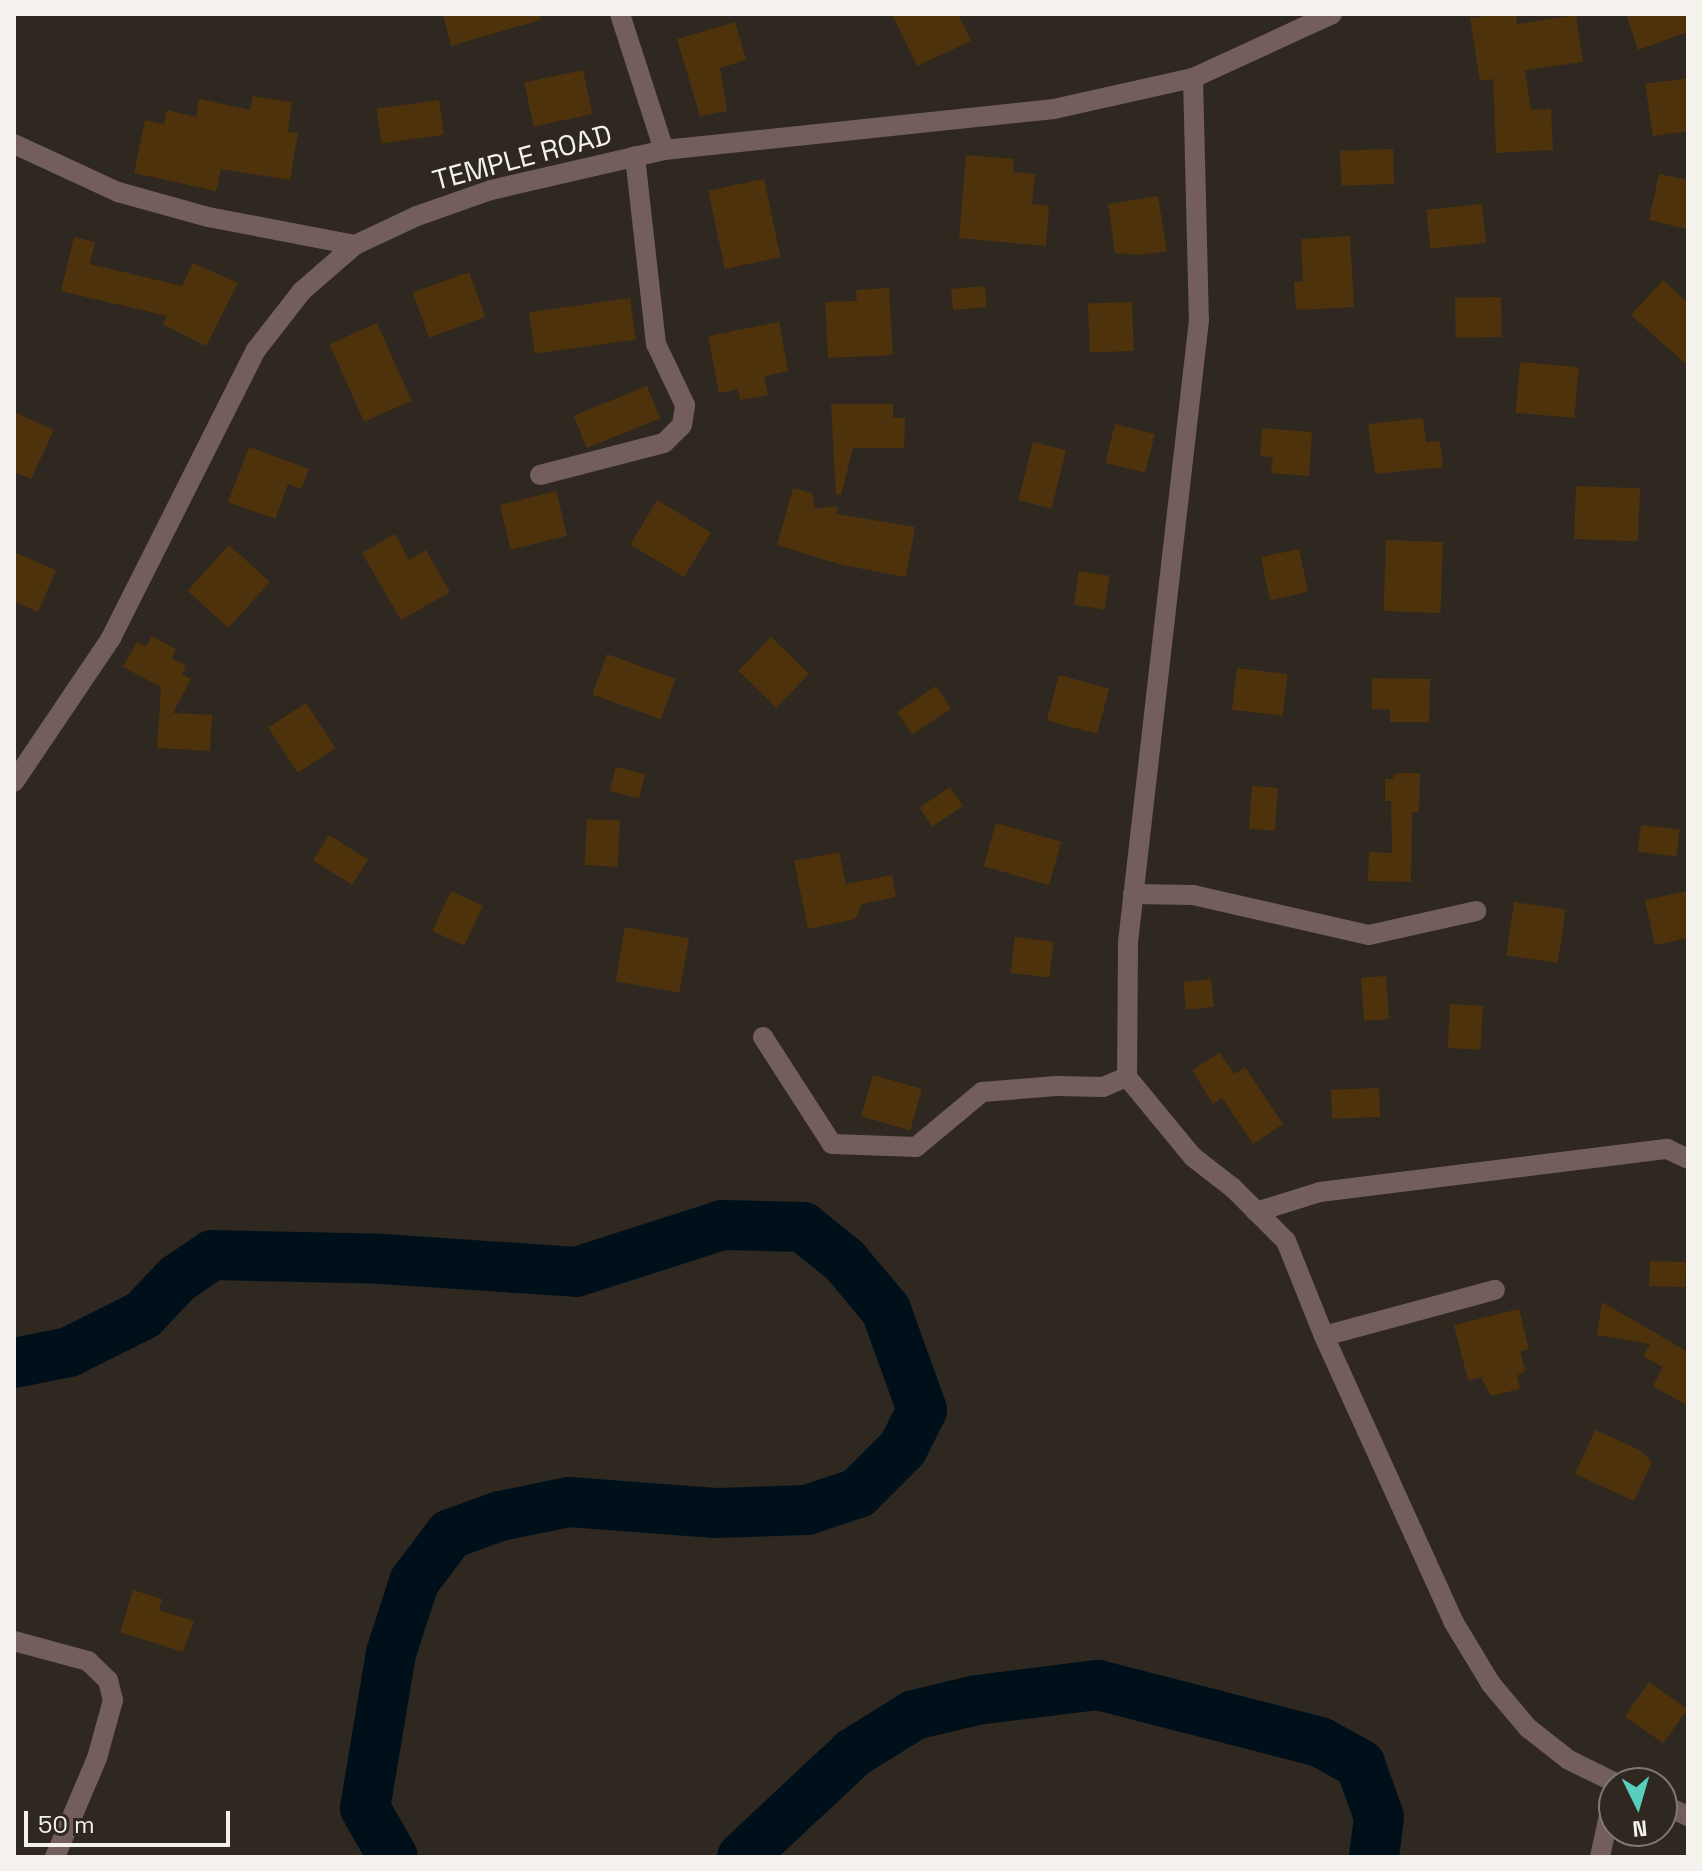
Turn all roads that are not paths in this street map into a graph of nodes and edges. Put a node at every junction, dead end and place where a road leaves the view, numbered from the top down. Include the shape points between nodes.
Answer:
1 (620, 14) edge
2 (1332, 14) edge
3 (1193, 78) junction
4 (14, 144) edge
5 (664, 150) junction
6 (635, 156) junction
7 (355, 245) junction
8 (540, 475) dead end
9 (14, 782) edge
10 (1133, 894) junction
11 (1476, 911) dead end
12 (763, 1037) dead end
13 (1127, 1077) junction
14 (1688, 1159) edge
15 (1256, 1212) junction
16 (1495, 1290) dead end
17 (1324, 1336) junction
18 (14, 1641) edge
19 (1598, 1774) edge
20 (55, 1857) edge

1 - 5 street
2 - 3 street, TEMPLE ROAD
3 - 5 street, TEMPLE ROAD via 1054,109
3 - 10 street via 1199,320
4 - 7 street via 118,192 208,217
5 - 6 street, TEMPLE ROAD
6 - 7 street, TEMPLE ROAD via 491,190
6 - 8 street via 656,344 685,405 682,425 664,443
7 - 9 street, TEMPLE ROAD via 302,291 256,350 111,638
10 - 11 street via 1193,895 1369,935
10 - 13 street
12 - 13 street via 832,1144 916,1147 982,1092 1103,1087
13 - 15 street via 1193,1157
14 - 15 street via 1667,1149 1320,1192
15 - 17 street via 1286,1241
16 - 17 street
17 - 19 street via 1453,1621 1491,1684 1528,1728 1569,1760
18 - 20 street via 88,1661 108,1680 113,1700 97,1758

